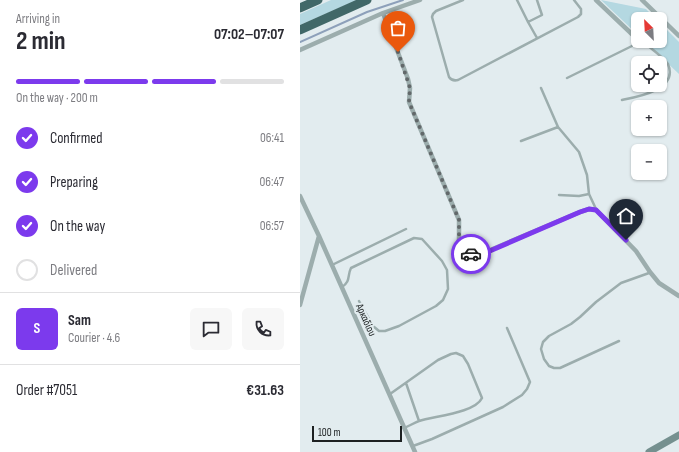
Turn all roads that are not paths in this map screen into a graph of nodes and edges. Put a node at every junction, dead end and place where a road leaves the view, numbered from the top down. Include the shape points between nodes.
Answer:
1 (318, 0) edge
2 (367, 0) edge
3 (420, 0) edge
4 (464, 0) edge
5 (517, 0) edge
6 (537, 0) edge
7 (574, 0) edge
8 (596, 0) edge
9 (642, 0) edge
10 (300, 8) edge
11 (383, 13) junction
12 (528, 22) junction
13 (300, 30) edge
14 (631, 33) edge
15 (679, 36) edge
16 (537, 38) junction
17 (631, 46) edge
18 (650, 48) edge
19 (300, 50) edge
20 (673, 75) dead end
21 (567, 78) dead end
22 (672, 81) dead end
23 (541, 88) dead end
24 (622, 100) dead end
25 (558, 127) junction
26 (521, 141) dead end
27 (589, 194) junction
28 (559, 195) dead end
29 (300, 196) edge
30 (596, 210) junction
31 (406, 229) dead end
32 (319, 236) junction
33 (332, 265) junction
34 (650, 272) junction
35 (342, 287) junction
36 (679, 296) edge
37 (359, 301) dead end
38 (300, 305) edge
39 (507, 328) dead end
40 (619, 341) dead end
41 (406, 383) junction
42 (389, 394) junction
43 (419, 421) junction
44 (404, 428) junction
45 (679, 435) edge
46 (412, 446) junction
47 (415, 452) edge
48 (648, 452) edge

1 - 10 highway
2 - 13 highway
3 - 11 street
4 - 16 lane via 436,11 432,17 452,80 456,81
5 - 12 lane
6 - 12 lane via 542,14
7 - 16 lane via 581,9 580,16
8 - 14 street
9 - 15 street
11 - 19 street
11 - 30 street via 408,79 409,102 459,220 459,243 463,251 474,255 481,254 580,212
12 - 16 lane
17 - 21 lane
18 - 20 lane via 668,63
22 - 24 lane via 655,92
23 - 25 lane
25 - 26 lane
25 - 27 lane via 579,152
27 - 28 lane
27 - 30 lane
29 - 32 street, Αρκαδίου
30 - 34 street via 636,251
31 - 33 lane
32 - 33 street, Αρκαδίου
32 - 38 street
33 - 35 street, Αρκαδίου
34 - 36 street via 659,283
34 - 40 lane via 621,283 571,324 549,336 541,349 544,359 550,366 560,368
35 - 37 lane via 349,279 351,268 414,238 422,239 447,270 448,289 443,300 399,326 385,331 378,331 373,326
35 - 42 street, Αρκαδίου
39 - 46 lane via 530,382 527,389 522,395 503,406
41 - 42 lane
41 - 43 lane
41 - 43 lane via 438,360 456,354 462,356 468,364 482,398 469,409
42 - 44 street, Αρκαδίου
43 - 44 lane
44 - 46 street, Αρκαδίου
45 - 48 main road
46 - 47 street, Αρκαδίου

